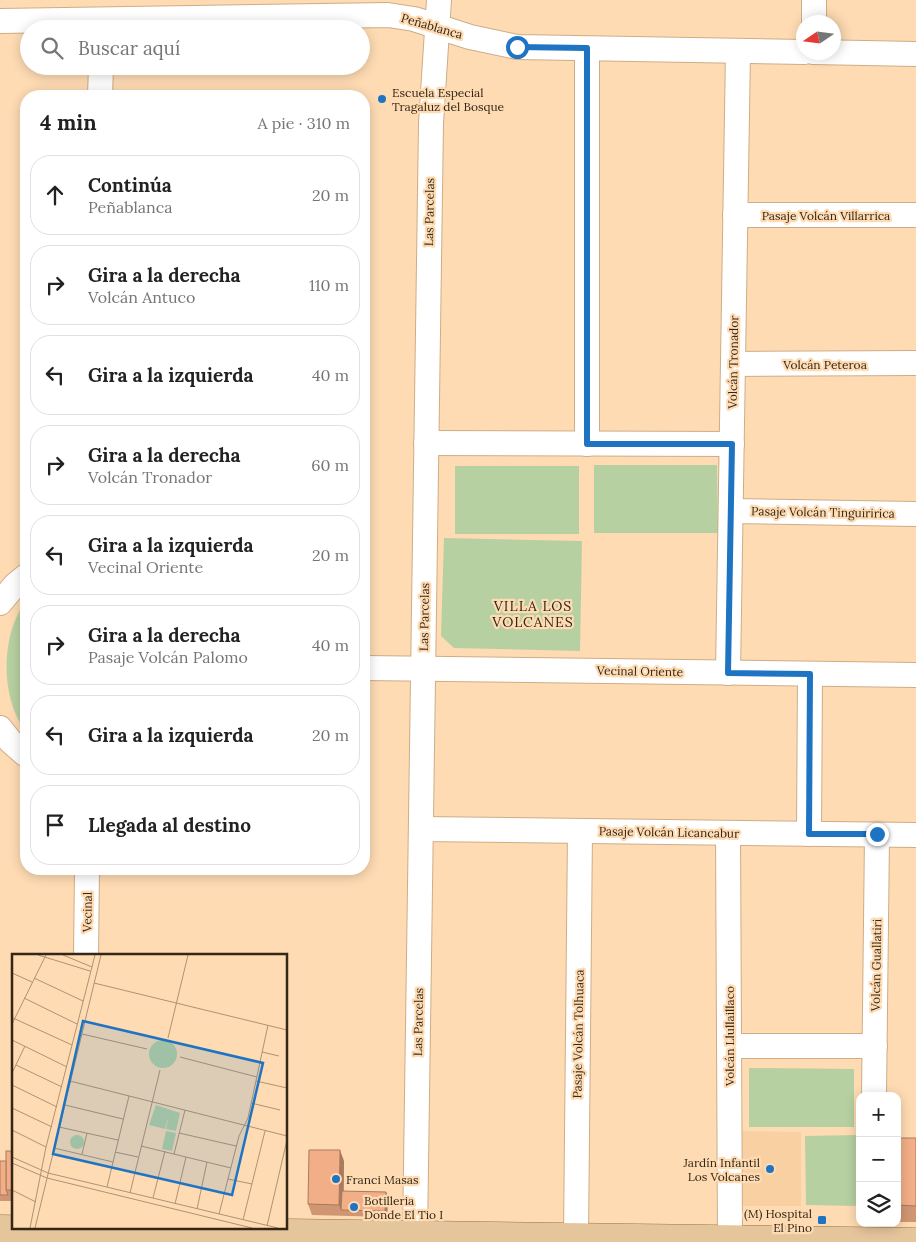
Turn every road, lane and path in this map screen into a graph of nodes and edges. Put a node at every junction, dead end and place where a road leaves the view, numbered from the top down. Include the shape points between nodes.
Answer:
1 (438, 0) edge
2 (814, 0) edge
3 (284, 8) edge
4 (128, 9) edge
5 (814, 15) edge
6 (109, 20) edge
7 (0, 21) edge
8 (20, 22) edge
9 (437, 26) junction
10 (587, 48) junction
11 (738, 51) junction
12 (796, 52) edge
13 (841, 53) edge
14 (916, 54) edge
15 (101, 75) edge
16 (100, 90) edge
17 (735, 215) junction
18 (916, 215) edge
19 (916, 363) edge
20 (733, 364) junction
21 (426, 443) junction
22 (587, 444) junction
23 (732, 444) junction
24 (731, 511) junction
25 (916, 514) edge
26 (20, 581) edge
27 (0, 603) edge
28 (370, 668) edge
29 (423, 668) junction
30 (728, 673) junction
31 (810, 674) junction
32 (916, 675) edge
33 (0, 728) edge
34 (20, 750) edge
35 (421, 829) junction
36 (580, 831) junction
37 (728, 833) junction
38 (809, 834) junction
39 (877, 834) junction
40 (916, 835) edge
41 (87, 875) edge
42 (86, 954) edge
43 (729, 1046) junction
44 (875, 1046) junction
45 (874, 1092) edge
46 (873, 1227) edge
47 (139, 1230) edge
48 (415, 1235) junction
49 (576, 1237) junction
50 (730, 1239) junction
51 (873, 1241) edge
52 (916, 1242) edge

1 - 9 street, Las Parcelas
2 - 5 street
3 - 4 street, Peñablanca
3 - 9 street, Peñablanca via 414,18
4 - 6 street, Peñablanca
7 - 8 street, Peñablanca
9 - 10 street, Peñablanca via 517,47
9 - 21 street, Las Parcelas via 431,123
10 - 11 street, Peñablanca
10 - 22 street
11 - 12 street, Peñablanca
11 - 17 street, Volcán Tronador
13 - 14 street
15 - 16 street
17 - 18 street, Pasaje Volcán Villarrica
17 - 20 street, Volcán Tronador
19 - 20 street, Volcán Peteroa
20 - 23 street, Volcán Tronador
21 - 22 street
21 - 29 street, Las Parcelas
22 - 23 street
23 - 24 street, Volcán Tronador
24 - 25 street, Pasaje Volcán Tinguiririca
24 - 30 street, Volcán Tronador
26 - 27 street
28 - 29 street, Vecinal Oriente
29 - 30 street, Vecinal Oriente
29 - 35 street, Las Parcelas
30 - 31 street, Vecinal Oriente
31 - 32 street, Vecinal Oriente
31 - 38 street
33 - 34 street
35 - 36 street, Pasaje Volcán Licancabur
35 - 48 street, Las Parcelas
36 - 37 street, Pasaje Volcán Licancabur
36 - 49 street, Pasaje Volcán Tolhuaca
37 - 38 street, Pasaje Volcán Licancabur
37 - 43 street, Volcán Llullaillaco
38 - 39 street, Pasaje Volcán Licancabur
39 - 40 street, Pasaje Volcán Licancabur
39 - 44 street, Volcán Guallatiri
41 - 42 street, Vecinal
43 - 44 street
43 - 50 street, Volcán Llullaillaco
44 - 45 street, Volcán Guallatiri
46 - 51 street
47 - 48 main road
48 - 49 main road
49 - 50 main road
50 - 51 main road
51 - 52 main road

